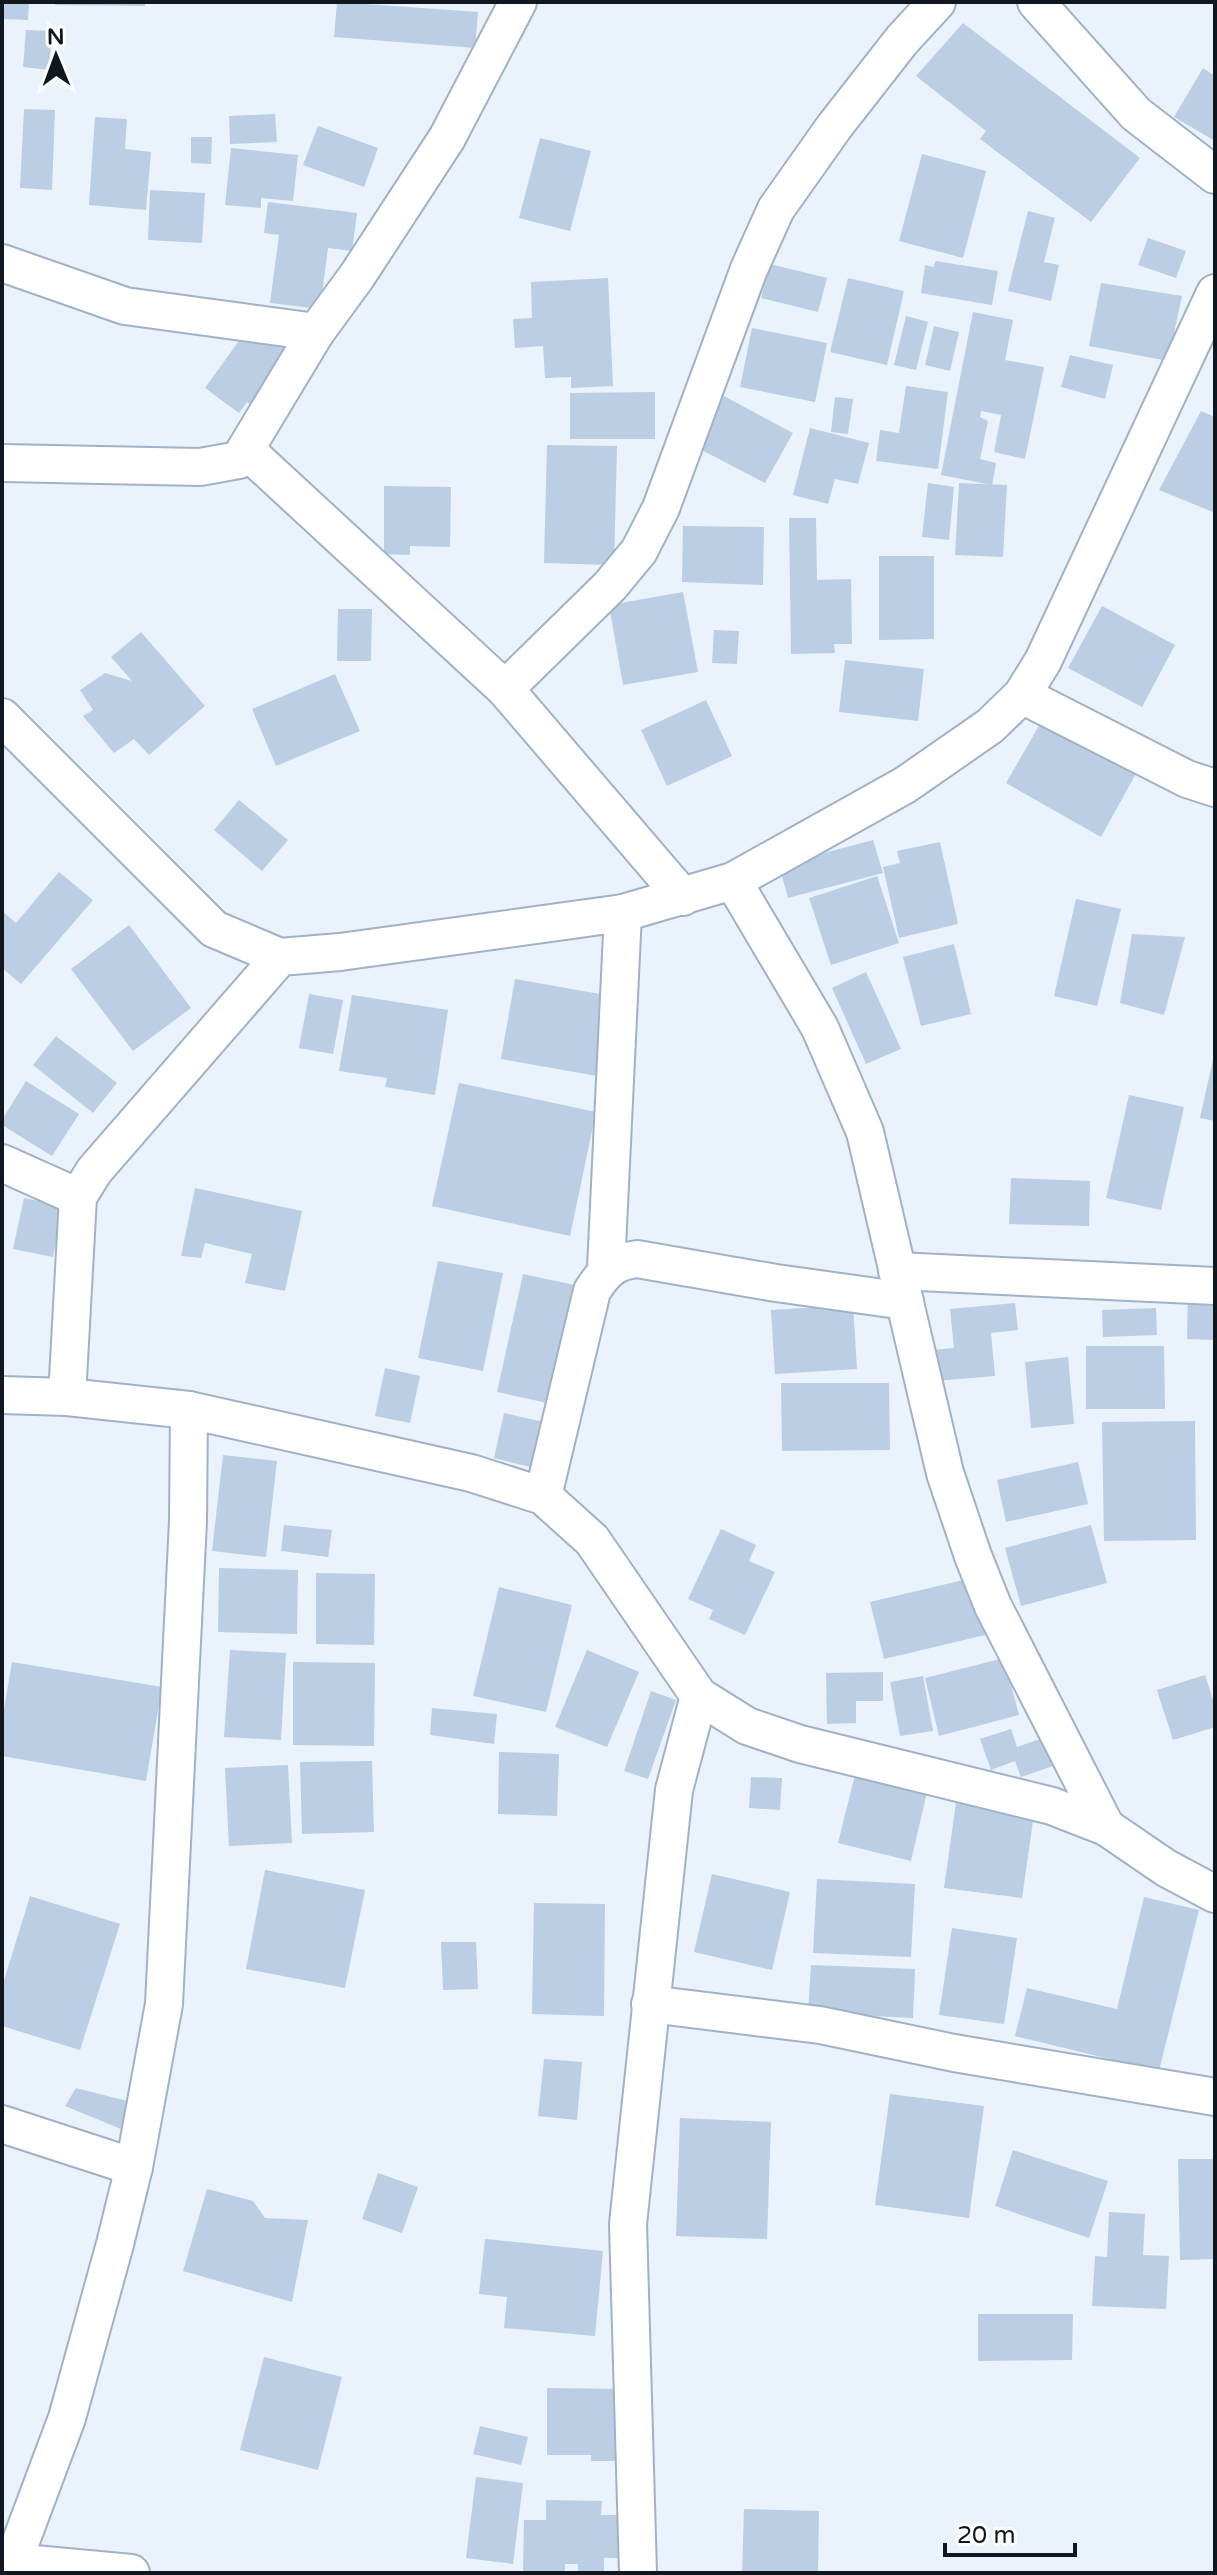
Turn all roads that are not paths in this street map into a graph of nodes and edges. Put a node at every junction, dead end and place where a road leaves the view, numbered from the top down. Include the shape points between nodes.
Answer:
1 (518, 2) edge
2 (937, 2) edge
3 (1036, 2) edge
4 (1215, 175) edge
5 (2, 263) edge
6 (1215, 293) edge
7 (316, 332) junction
8 (246, 450) junction
9 (2, 463) edge
10 (505, 689) junction
11 (1022, 695) junction
12 (5, 730) edge
13 (1215, 788) edge
14 (733, 881) junction
15 (683, 897) junction
16 (623, 913) junction
17 (280, 957) junction
18 (2, 1163) edge
19 (78, 1197) junction
20 (606, 1268) junction
21 (901, 1286) junction
22 (1215, 1286) edge
23 (2, 1395) edge
24 (67, 1397) junction
25 (189, 1410) junction
26 (543, 1496) junction
27 (699, 1696) junction
28 (1106, 1827) junction
29 (1215, 1894) edge
30 (650, 2004) junction
31 (1215, 2097) edge
32 (2, 2124) edge
33 (134, 2167) junction
34 (11, 2568) edge
35 (131, 2573) edge
36 (638, 2573) edge

1 - 7 street via 447,138
2 - 10 street via 844,114 776,209 743,283 661,508 639,551
3 - 4 street via 1136,114
5 - 7 street via 125,306
6 - 11 street via 1043,661
7 - 8 street
8 - 9 street via 239,460 200,467
8 - 10 street
10 - 15 street
11 - 13 street via 1187,779
11 - 14 street via 990,726 905,785
12 - 17 street via 214,929
14 - 15 street
14 - 21 street via 820,1028 865,1132
15 - 16 street
16 - 17 street
16 - 20 street
17 - 19 street via 94,1171
18 - 19 street
19 - 24 street
20 - 21 street via 637,1259 776,1283
20 - 26 street via 592,1291
21 - 22 street
21 - 28 street via 945,1473 973,1556 993,1606
23 - 24 street
24 - 25 street
25 - 26 street via 471,1473
25 - 33 street via 164,2004
26 - 27 street via 592,1540
27 - 28 street via 747,1726 800,1744 1052,1806
27 - 30 street via 674,1790
28 - 29 street
30 - 31 street via 820,2025
30 - 36 street via 628,2224
32 - 33 street
33 - 34 street via 67,2418
34 - 35 street

